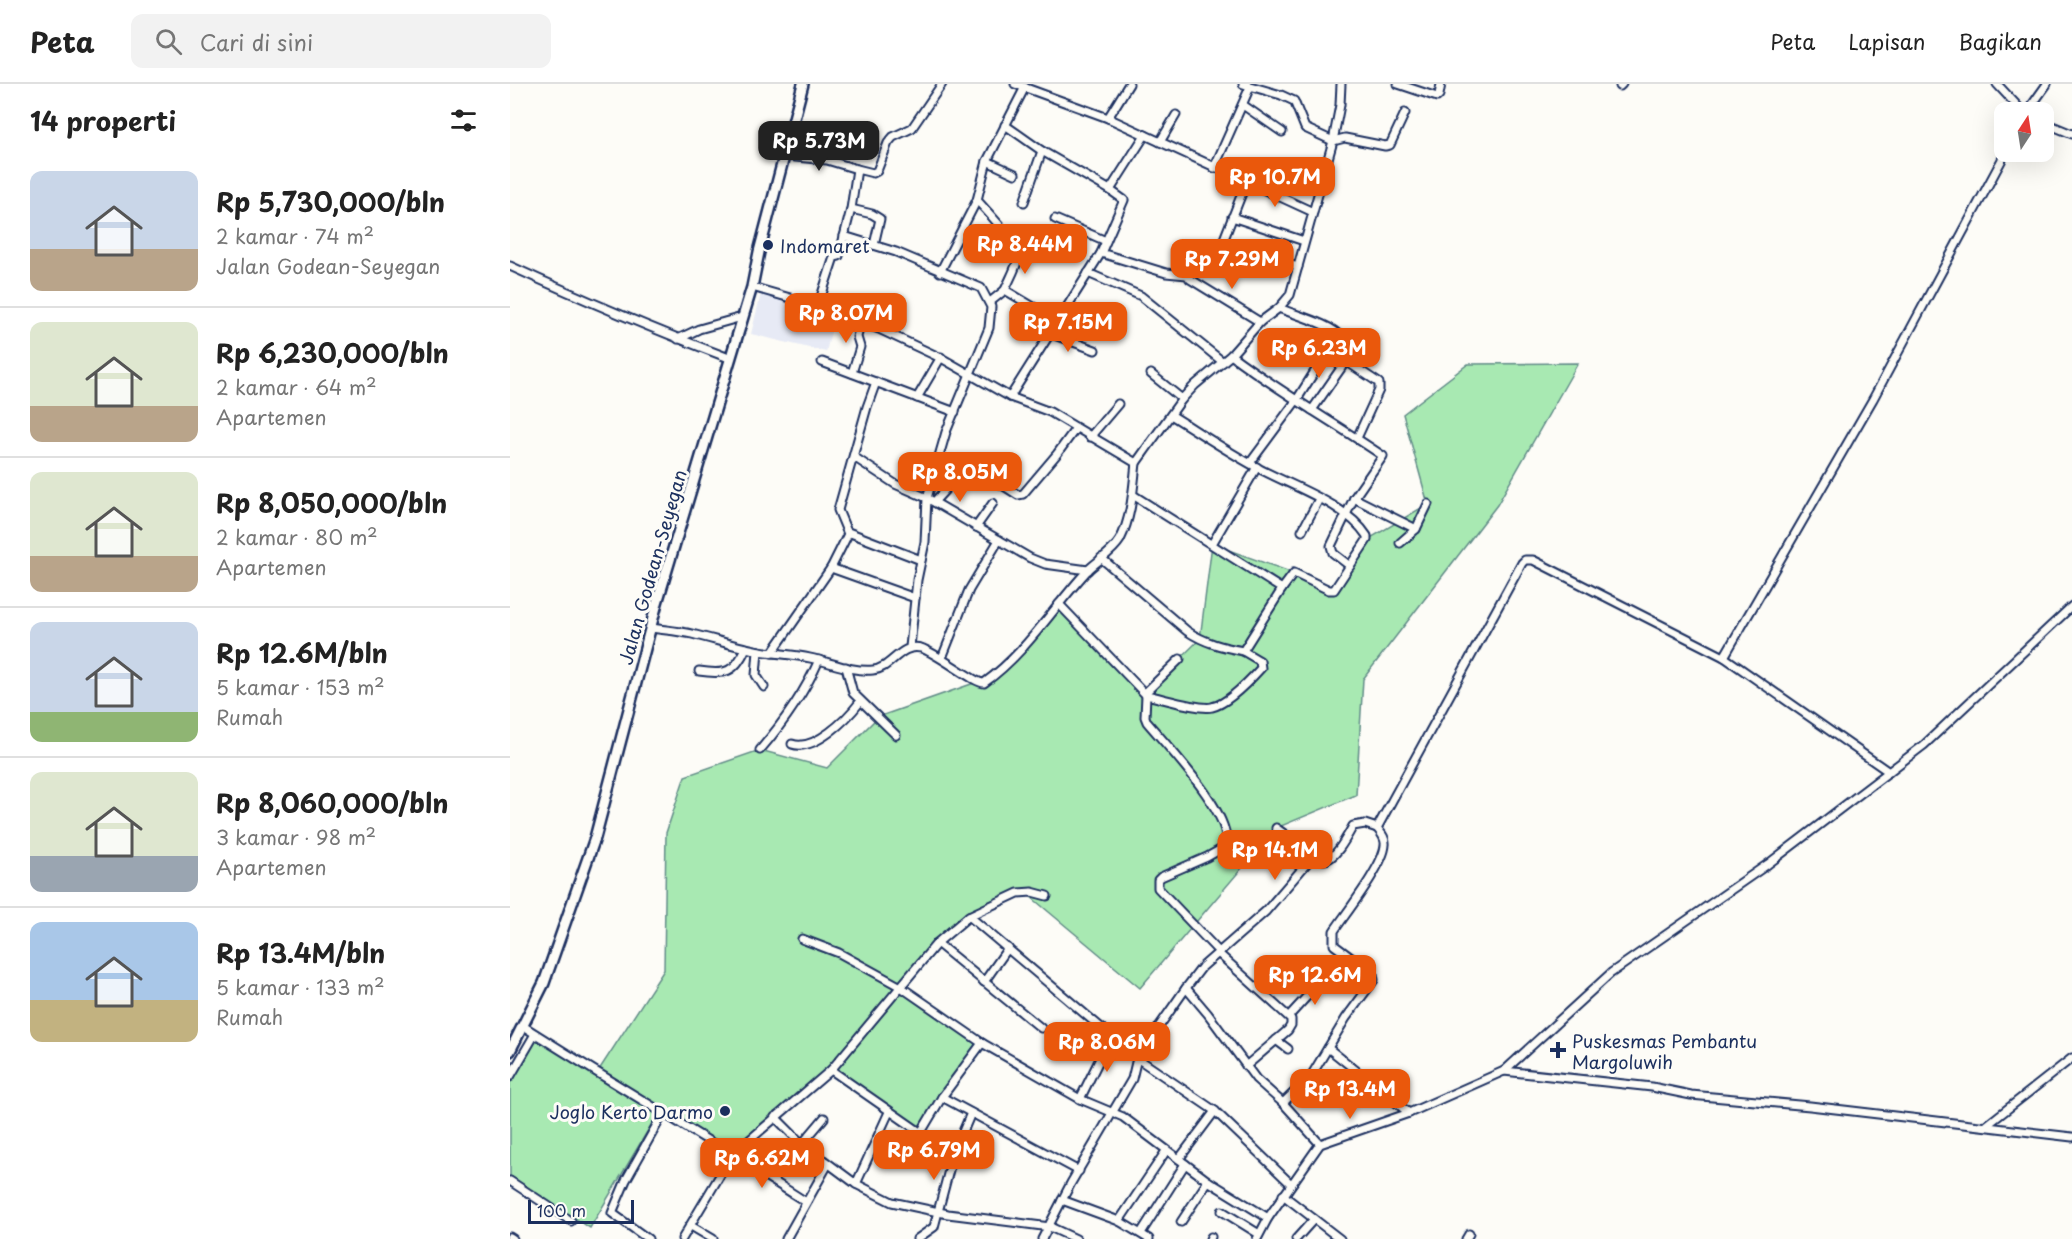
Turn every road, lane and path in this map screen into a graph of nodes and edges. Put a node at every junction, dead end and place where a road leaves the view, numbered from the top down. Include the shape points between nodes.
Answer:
1 (804, 84) edge
2 (942, 84) edge
3 (1015, 84) edge
4 (1129, 84) edge
5 (1341, 84) edge
6 (1398, 84) edge
7 (1441, 84) edge
8 (1997, 84) edge
9 (2047, 84) edge
10 (1246, 86) edge
11 (1025, 87) junction
12 (2015, 102) edge
13 (2033, 102) edge
14 (1243, 105) junction
15 (1405, 113) dead end
16 (1176, 115) dead end
17 (1108, 118) junction
18 (1005, 125) junction
19 (2054, 127) edge
20 (1282, 132) dead end
21 (2072, 134) edge
22 (1145, 135) junction
23 (1333, 141) junction
24 (1160, 142) junction
25 (1042, 151) junction
26 (785, 156) junction
27 (987, 161) junction
28 (2001, 162) edge
29 (1214, 168) junction
30 (857, 169) junction
31 (1015, 174) dead end
32 (1246, 183) junction
33 (1110, 190) junction
34 (977, 200) junction
35 (1024, 202) dead end
36 (851, 209) junction
37 (1313, 212) junction
38 (1232, 217) junction
39 (1055, 219) dead end
40 (844, 237) junction
41 (1106, 241) junction
42 (1304, 241) junction
43 (874, 245) junction
44 (1101, 253) junction
45 (510, 266) edge
46 (1298, 267) junction
47 (940, 272) junction
48 (1088, 273) junction
49 (752, 287) junction
50 (1005, 290) junction
51 (990, 302) junction
52 (818, 306) junction
53 (1279, 308) junction
54 (742, 317) junction
55 (861, 321) junction
56 (1057, 321) junction
57 (1260, 322) junction
58 (1049, 333) junction
59 (678, 339) junction
60 (1095, 350) dead end
61 (1231, 355) junction
62 (729, 357) junction
63 (940, 357) junction
64 (1346, 361) junction
65 (822, 362) dead end
66 (1223, 362) junction
67 (1315, 371) dead end
68 (852, 373) junction
69 (969, 373) junction
70 (1151, 374) dead end
71 (876, 382) junction
72 (1010, 397) junction
73 (917, 398) junction
74 (1182, 399) junction
75 (1296, 401) junction
76 (1118, 404) dead end
77 (1312, 410) junction
78 (955, 412) junction
79 (1171, 415) junction
80 (1076, 428) junction
81 (1090, 437) junction
82 (1357, 438) junction
83 (854, 457) junction
84 (1136, 463) junction
85 (1253, 465) junction
86 (1133, 495) junction
87 (1354, 498) junction
88 (1319, 499) junction
89 (931, 500) junction
90 (993, 503) dead end
91 (1428, 504) dead end
92 (1345, 514) junction
93 (976, 527) junction
94 (1416, 529) junction
95 (1302, 531) dead end
96 (848, 532) junction
97 (999, 540) junction
98 (1400, 543) dead end
99 (1212, 544) junction
100 (1101, 558) junction
101 (921, 560) junction
102 (1350, 566) junction
103 (831, 568) junction
104 (1088, 570) junction
105 (1282, 589) junction
106 (915, 598) junction
107 (1059, 604) junction
108 (2072, 606) edge
109 (651, 628) junction
110 (910, 647) junction
111 (746, 648) junction
112 (758, 651) junction
113 (1243, 651) junction
114 (772, 652) junction
115 (1724, 657) junction
116 (942, 658) junction
117 (1180, 659) dead end
118 (819, 660) junction
119 (846, 667) junction
120 (699, 671) dead end
121 (764, 687) dead end
122 (1146, 694) junction
123 (860, 702) junction
124 (896, 735) dead end
125 (792, 744) dead end
126 (760, 750) dead end
127 (1889, 771) junction
128 (1276, 828) dead end
129 (1377, 828) junction
130 (1314, 855) junction
131 (1047, 896) dead end
132 (969, 916) junction
133 (802, 939) dead end
134 (937, 943) junction
135 (1008, 948) junction
136 (1219, 952) junction
137 (1323, 979) dead end
138 (984, 982) junction
139 (901, 987) junction
140 (1186, 988) junction
141 (1288, 1016) junction
142 (523, 1026) junction
143 (1041, 1028) dead end
144 (535, 1034) junction
145 (1111, 1036) junction
146 (1276, 1040) junction
147 (982, 1043) junction
148 (1328, 1048) junction
149 (1288, 1049) dead end
150 (510, 1051) edge
151 (1137, 1058) junction
152 (2072, 1058) edge
153 (1245, 1066) junction
154 (831, 1070) junction
155 (1504, 1071) junction
156 (510, 1077) edge
157 (942, 1097) junction
158 (1080, 1099) junction
159 (1283, 1103) junction
160 (1215, 1111) junction
161 (889, 1112) junction
162 (971, 1113) junction
163 (1113, 1113) junction
164 (1409, 1113) junction
165 (663, 1114) junction
166 (775, 1117) junction
167 (824, 1118) dead end
168 (1987, 1125) junction
169 (921, 1134) junction
170 (2072, 1137) edge
171 (802, 1144) junction
172 (1320, 1144) junction
173 (1166, 1151) junction
174 (732, 1155) junction
175 (953, 1155) junction
176 (1179, 1159) junction
177 (828, 1164) junction
178 (1185, 1164) junction
179 (1079, 1171) junction
180 (510, 1181) edge
181 (1208, 1181) junction
182 (856, 1184) junction
183 (1291, 1184) junction
184 (1283, 1195) junction
185 (1062, 1200) junction
186 (806, 1203) junction
187 (1222, 1211) dead end
188 (939, 1213) junction
189 (1268, 1218) junction
190 (1314, 1219) junction
191 (571, 1221) dead end
192 (1119, 1221) junction
193 (1181, 1222) dead end
194 (691, 1226) junction
195 (1050, 1227) junction
196 (1141, 1233) junction
197 (1258, 1237) edge
198 (648, 1239) edge
199 (682, 1239) edge
200 (713, 1239) edge
201 (786, 1239) edge
202 (917, 1239) edge
203 (1042, 1239) edge
204 (1076, 1239) edge
205 (1149, 1239) edge
206 (1296, 1239) edge
207 (1340, 1239) edge

1 - 26 main road, Jalan Godean-Seyegan
2 - 30 street via 912,128 888,143 877,171
3 - 11 street
4 - 17 street
5 - 23 street
6 - 7 street via 1437,97
8 - 12 street
9 - 13 street
10 - 14 street
10 - 23 street via 1294,101 1305,128
11 - 17 street
11 - 18 street
14 - 20 street
14 - 29 street
15 - 23 street via 1390,145 1345,138
16 - 24 street
17 - 22 street
18 - 25 street
18 - 27 street
19 - 21 street
22 - 24 street
22 - 33 street
23 - 37 street
24 - 29 street
25 - 33 street
25 - 35 street
26 - 30 street via 827,160
26 - 49 main road, Jalan Godean-Seyegan
27 - 31 street
27 - 34 street
28 - 115 street via 1873,399
29 - 32 street
30 - 36 street
32 - 37 street
32 - 38 street
33 - 41 street via 1124,200
34 - 47 street
34 - 50 street via 1018,253
36 - 40 street
36 - 43 street via 880,219
37 - 42 street
38 - 42 street
38 - 46 street via 1223,245
39 - 41 street
40 - 43 street
40 - 52 street
41 - 44 street
42 - 46 street
43 - 47 street
44 - 48 street
44 - 57 street via 1166,273 1187,275
45 - 59 street
46 - 53 street via 1290,295
47 - 51 street via 981,288
48 - 56 street
48 - 66 street via 1141,296
49 - 52 street
49 - 54 main road, Jalan Godean-Seyegan
50 - 51 street
50 - 56 street
51 - 69 street via 989,328
52 - 55 street
53 - 57 street
53 - 64 street via 1338,334 1346,348
54 - 59 street
54 - 62 main road, Jalan Godean-Seyegan
55 - 63 street
55 - 68 street via 857,337 860,347
56 - 58 street
57 - 61 street
58 - 60 street
58 - 72 street
59 - 62 street
61 - 66 street
61 - 75 street
62 - 109 main road, Jalan Godean-Seyegan
63 - 69 street
63 - 73 street
64 - 77 street
64 - 82 street via 1380,387
65 - 68 street
66 - 74 street
67 - 75 street
68 - 71 street
69 - 72 street
69 - 78 street
70 - 74 street
71 - 73 street
71 - 83 street
72 - 80 street via 1050,412
73 - 78 street
74 - 79 street
75 - 77 street
75 - 85 street
76 - 81 street
77 - 82 street
78 - 89 street via 946,432
79 - 84 street
79 - 85 street
80 - 81 street
80 - 89 street via 1023,494 1018,495 968,465
81 - 84 street
82 - 87 street via 1383,456
83 - 89 street via 894,484
83 - 96 street via 838,510
84 - 86 street
85 - 88 street
85 - 99 street
86 - 99 street
86 - 100 street via 1119,542
87 - 92 street
87 - 94 street
88 - 92 street
88 - 95 street
89 - 93 street
89 - 101 street
90 - 93 street
91 - 94 street
92 - 102 street via 1331,550
92 - 102 street via 1367,536
93 - 97 street
94 - 98 street
96 - 101 street
96 - 103 street
97 - 104 street via 1045,564
97 - 116 street via 969,590
99 - 105 street
100 - 104 street
100 - 113 street via 1187,631 1218,646
101 - 106 street
102 - 105 street via 1333,591 1294,573
103 - 106 street
103 - 114 street
104 - 107 street
105 - 113 street
106 - 110 street
107 - 116 street via 1023,649 984,683
107 - 122 street
108 - 127 street via 1924,745
109 - 111 street
109 - 142 main road, Jalan Godean-Seyegan via 595,838 544,984
110 - 116 street
110 - 119 street via 886,666 873,670
111 - 112 street
111 - 120 street via 739,663 727,671
112 - 114 street
112 - 121 street via 756,675
113 - 122 street via 1260,662 1261,668 1217,706 1206,708
114 - 118 street
115 - 127 street
115 - 129 street via 1533,560 1525,560
117 - 122 street
118 - 119 street
118 - 126 street via 803,694
119 - 123 street via 853,693
122 - 136 street via 1147,722 1209,795 1226,836 1225,847 1161,877 1158,888
123 - 124 street
123 - 125 street via 846,719 809,745
127 - 155 street via 1768,864 1611,973
128 - 130 street
129 - 130 street via 1357,824 1329,859
129 - 148 street via 1385,839 1383,855 1333,939 1335,945 1373,974 1374,980
130 - 136 street via 1266,911
131 - 132 street via 1018,893
132 - 134 street
132 - 135 street
133 - 139 street via 839,953
134 - 138 street
134 - 139 street
135 - 138 street
135 - 145 street
136 - 140 street
136 - 141 street
137 - 141 street
138 - 143 street
139 - 147 street
139 - 154 street
140 - 151 street
140 - 153 street
141 - 146 street via 1292,1025
142 - 144 street
142 - 150 main road, Jalan Godean-Seyegan
144 - 156 street
144 - 165 street
145 - 151 street
145 - 158 street
146 - 149 street
146 - 153 street
147 - 157 street
147 - 158 street
148 - 159 street via 1311,1076
148 - 164 street
151 - 160 street
151 - 163 street via 1132,1079
152 - 168 street
153 - 159 street
154 - 161 street
154 - 166 street
155 - 164 street
155 - 168 street via 1691,1095
157 - 162 street
157 - 169 street
158 - 163 street
159 - 172 street
160 - 176 street
160 - 183 street
161 - 169 street
161 - 182 street
162 - 175 street
162 - 179 street
163 - 173 street
163 - 179 street
164 - 172 street
165 - 174 street
165 - 198 street via 612,1213
166 - 171 street
166 - 174 street
167 - 171 street
168 - 170 street
169 - 175 street
171 - 177 street
172 - 183 street
173 - 176 street
173 - 192 street
174 - 186 street
174 - 194 street
175 - 188 street
176 - 178 street
177 - 182 street
177 - 186 street
178 - 181 street
178 - 196 street
179 - 185 street
180 - 191 street
181 - 189 street
181 - 193 street
182 - 188 street via 892,1202
183 - 184 street
184 - 189 street
184 - 190 street
185 - 192 street
185 - 195 street
186 - 201 street
187 - 197 street
188 - 195 street
188 - 202 street via 934,1227
189 - 197 street
190 - 206 street
190 - 207 street
192 - 196 street
194 - 199 street
194 - 200 street
195 - 203 street
195 - 204 street
196 - 205 street

